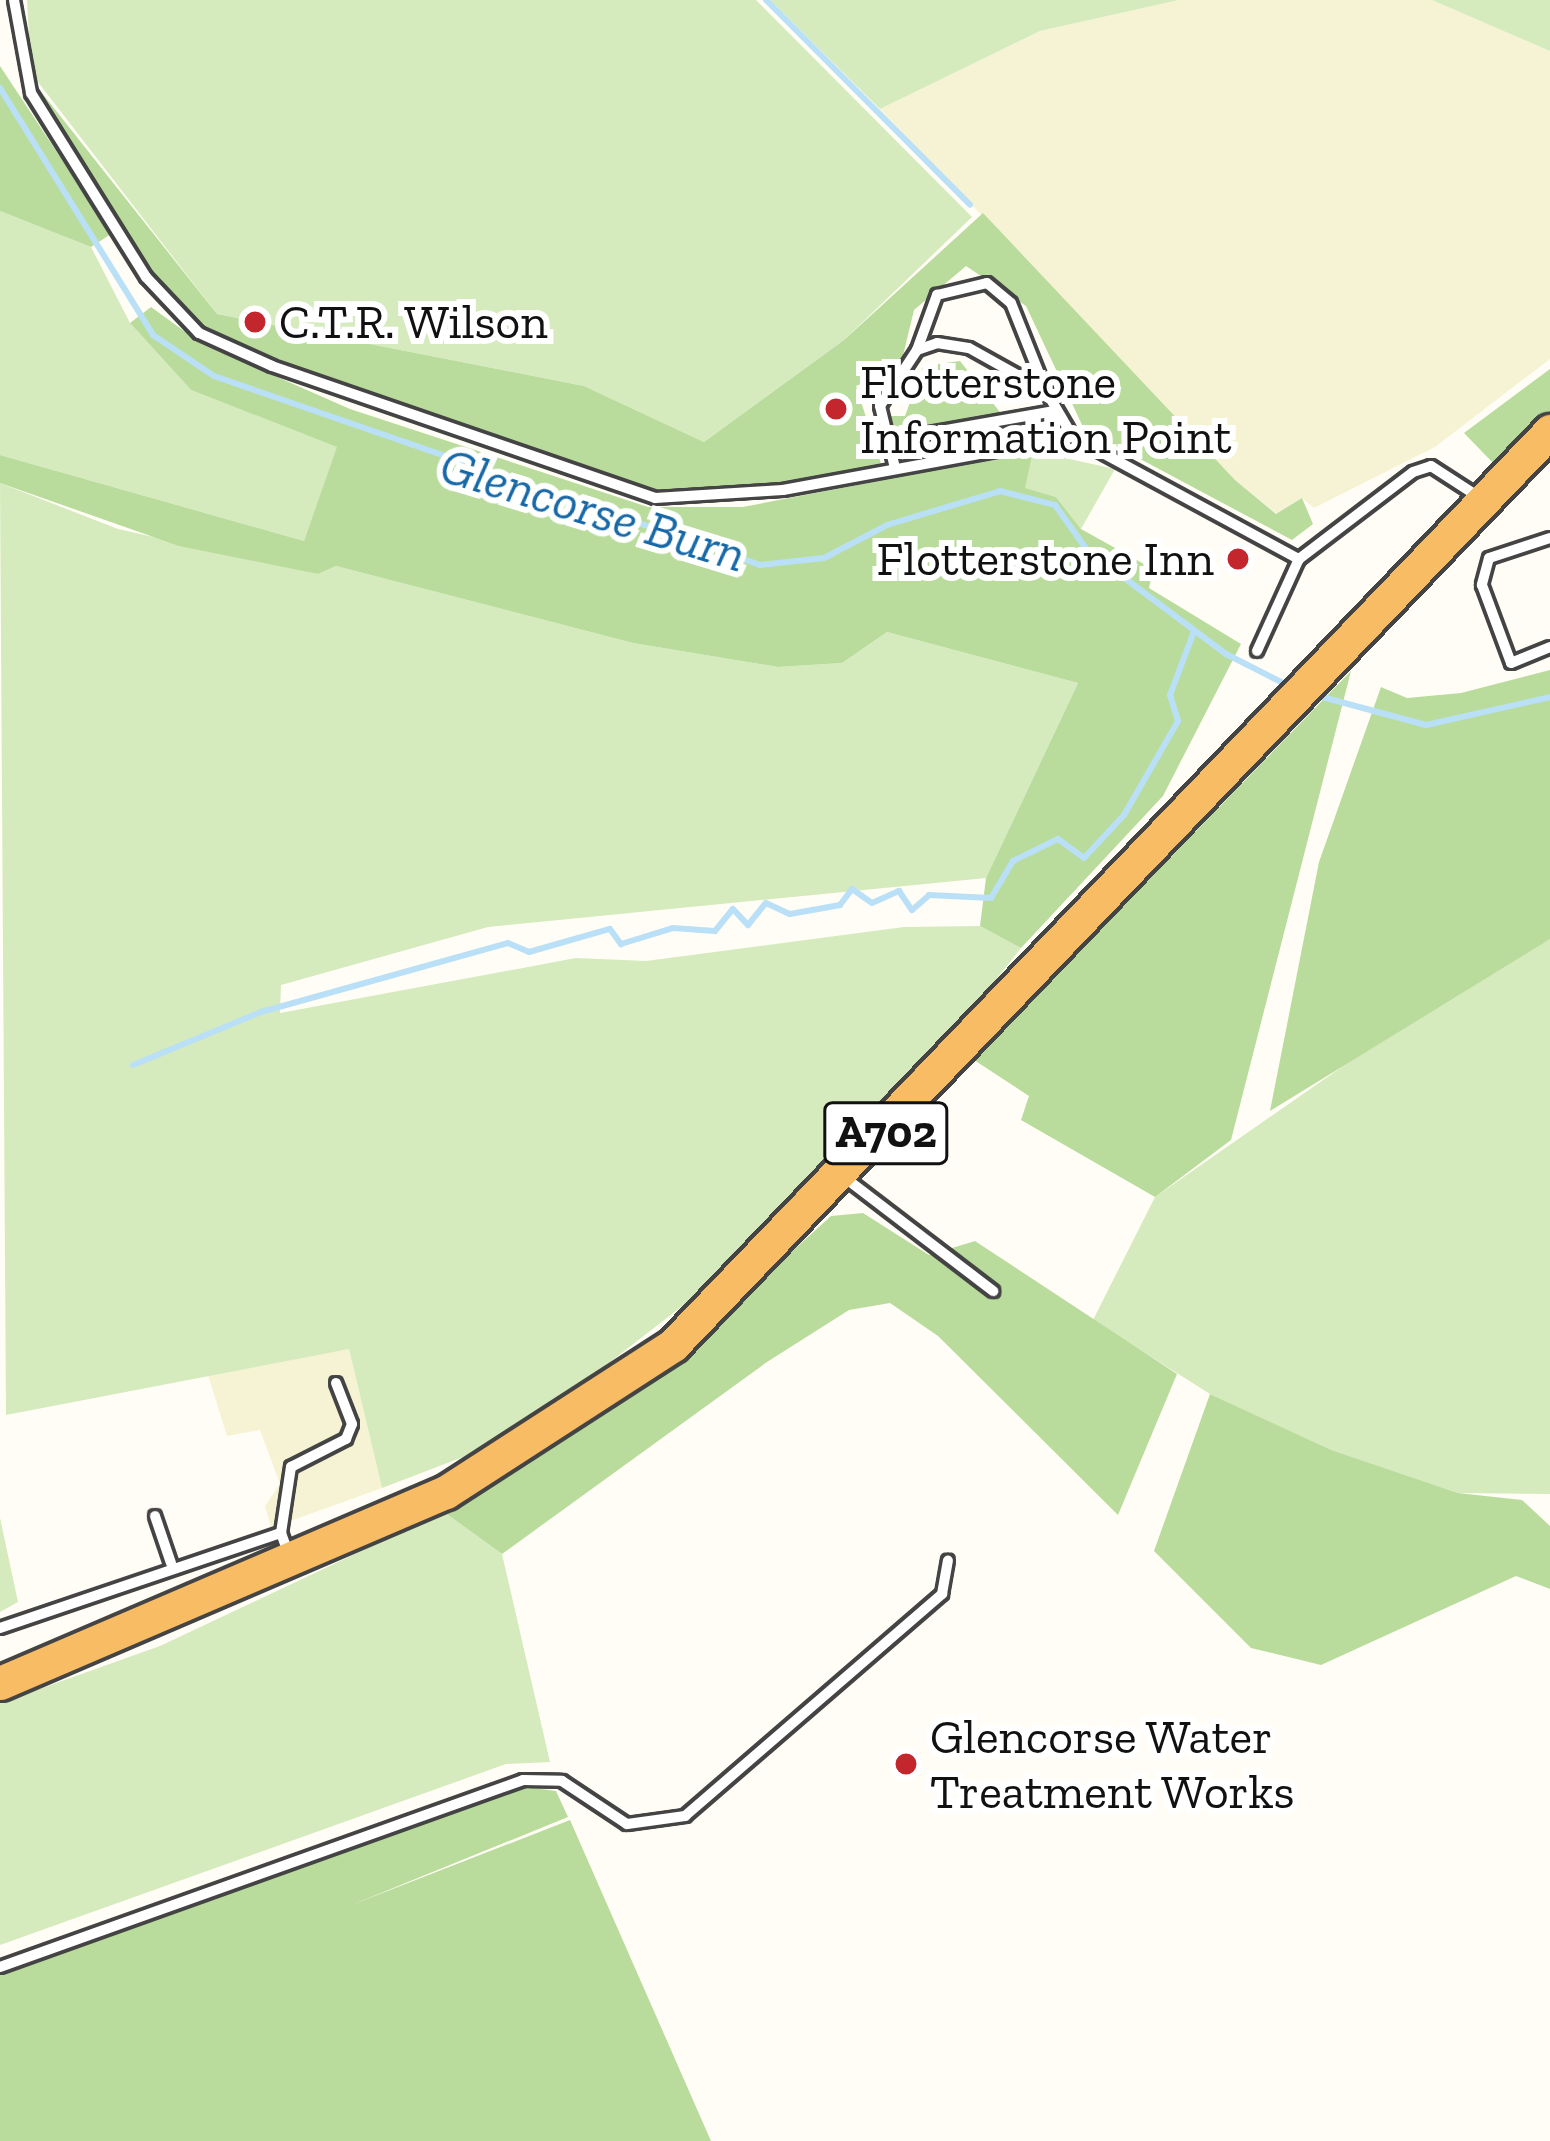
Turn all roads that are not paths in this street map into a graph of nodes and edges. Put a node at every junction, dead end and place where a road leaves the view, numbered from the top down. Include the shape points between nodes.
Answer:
1 (14, 0) edge
2 (917, 350) junction
3 (1046, 391) junction
4 (1054, 410) junction
5 (1073, 437) junction
6 (884, 441) junction
7 (1546, 444) edge
8 (895, 468) junction
9 (1481, 499) junction
10 (1550, 538) edge
11 (1299, 559) junction
12 (1550, 647) edge
13 (1257, 651) dead end
14 (844, 1177) junction
15 (993, 1291) dead end
16 (337, 1383) dead end
17 (155, 1516) dead end
18 (286, 1547) junction
19 (948, 1561) dead end
20 (171, 1563) junction
21 (0, 1628) edge
22 (0, 1683) edge
23 (0, 1967) edge

1 - 8 lane via 31,93 146,277 199,333 655,498 783,490
2 - 3 lane via 969,348
2 - 3 lane via 937,295 987,283 1011,303
2 - 6 lane via 880,406
3 - 4 lane
4 - 5 lane
4 - 6 lane
5 - 8 lane
5 - 11 lane
6 - 8 lane
7 - 9 highway, A702
9 - 11 lane via 1431,466
9 - 14 highway, A702
10 - 12 lane via 1490,558 1482,585 1511,663
11 - 13 lane
14 - 15 lane
14 - 18 highway, A702 via 621,1384 446,1492
16 - 18 lane via 352,1424 346,1439 291,1466
17 - 20 lane
18 - 20 lane
18 - 22 highway, A702
19 - 23 lane via 942,1594 685,1816 627,1824 562,1781 523,1780
20 - 21 lane

